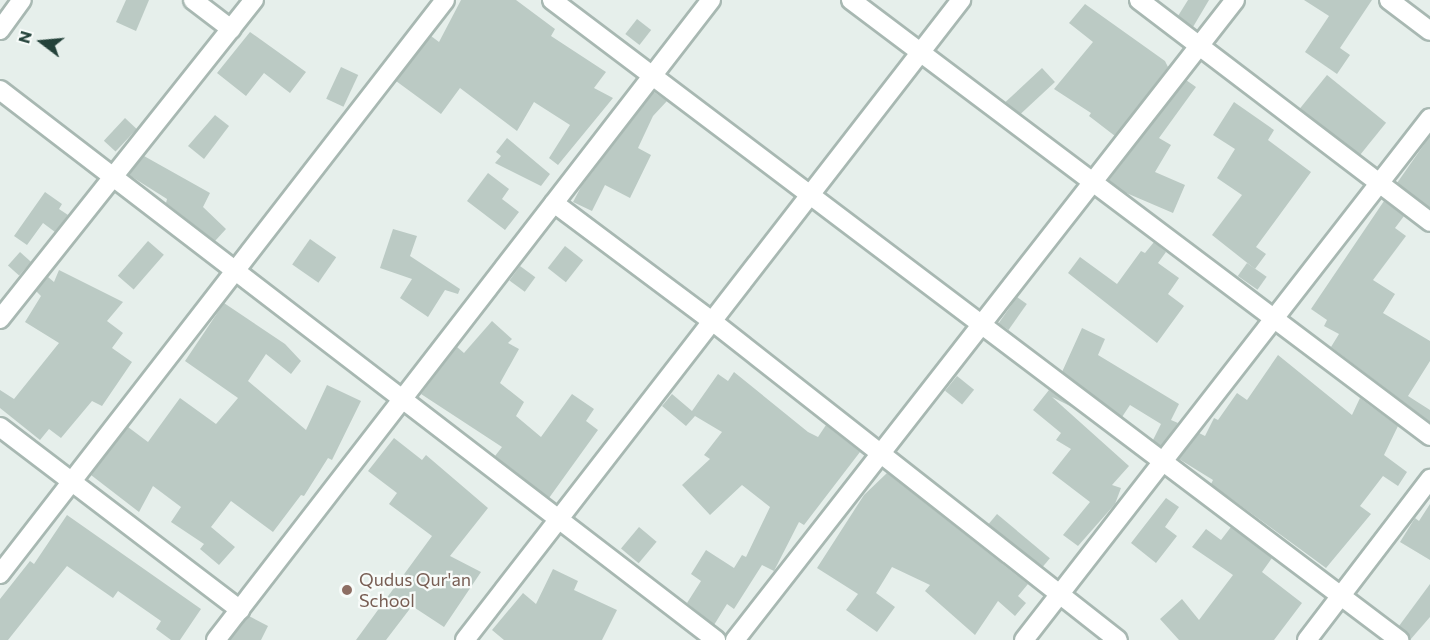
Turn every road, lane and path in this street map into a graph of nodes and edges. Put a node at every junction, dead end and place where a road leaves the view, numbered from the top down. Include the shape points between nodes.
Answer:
1 (22, 0) edge
2 (193, 0) edge
3 (254, 0) edge
4 (445, 0) edge
5 (552, 0) edge
6 (711, 0) edge
7 (851, 0) edge
8 (961, 0) edge
9 (1139, 0) edge
10 (1235, 0) edge
11 (1389, 0) edge
12 (231, 29) junction
13 (0, 30) edge
14 (1430, 31) edge
15 (1199, 46) junction
16 (920, 52) junction
17 (652, 76) junction
18 (0, 90) edge
19 (1430, 118) edge
20 (113, 177) junction
21 (1093, 182) junction
22 (1379, 183) junction
23 (810, 195) junction
24 (554, 203) junction
25 (1430, 222) edge
26 (235, 271) junction
27 (0, 319) edge
28 (1274, 319) junction
29 (712, 321) junction
30 (982, 324) junction
31 (402, 399) junction
32 (0, 427) edge
33 (1430, 436) edge
34 (881, 453) junction
35 (1163, 462) junction
36 (1430, 479) edge
37 (72, 482) junction
38 (559, 519) junction
39 (0, 574) edge
40 (1060, 594) junction
41 (1341, 596) junction
42 (240, 610) junction
43 (216, 640) edge
44 (465, 640) edge
45 (716, 640) edge
46 (735, 640) edge
47 (1024, 640) edge
48 (1118, 640) edge
49 (1307, 640) edge
50 (1399, 640) edge

1 - 13 street
2 - 12 street
3 - 12 street
4 - 26 street
5 - 17 street
6 - 17 street
7 - 16 street
8 - 16 street
9 - 15 street
10 - 15 street
11 - 14 street
12 - 20 street
15 - 21 street
15 - 22 street
16 - 21 street
16 - 23 street
17 - 23 street
17 - 24 street
18 - 20 street
19 - 22 street
20 - 26 street
20 - 27 street
21 - 28 street
21 - 30 street
22 - 25 street
22 - 28 street
23 - 29 street
23 - 30 street
24 - 29 street
24 - 31 street
26 - 31 street
26 - 37 street
28 - 33 street
28 - 35 street
29 - 34 street
29 - 38 street
30 - 34 street
30 - 35 street
31 - 38 street
31 - 42 street
32 - 37 street
34 - 40 street
34 - 46 street
35 - 40 street
35 - 41 street
36 - 41 street
37 - 39 street
37 - 42 street
38 - 44 street
38 - 45 street
40 - 47 street
40 - 48 street
41 - 49 street
41 - 50 street
42 - 43 street

